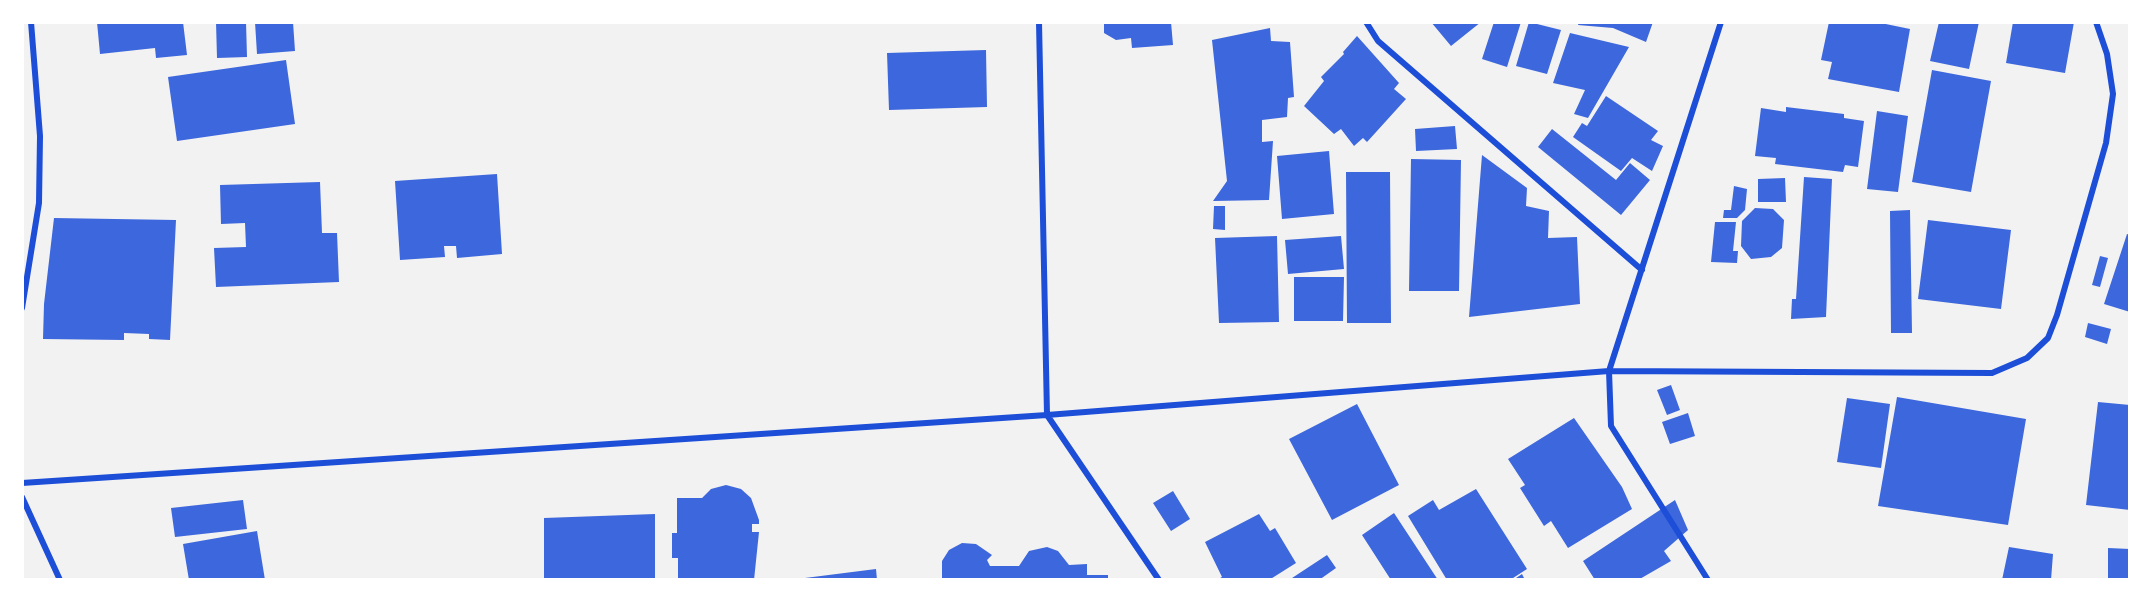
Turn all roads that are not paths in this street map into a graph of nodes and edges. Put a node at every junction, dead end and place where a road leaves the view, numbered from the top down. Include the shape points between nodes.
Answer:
1 (31, 22) edge
2 (1039, 22) edge
3 (1366, 22) edge
4 (1721, 22) edge
5 (2096, 22) edge
6 (1642, 270) junction
7 (22, 308) edge
8 (1609, 371) junction
9 (1047, 416) junction
10 (22, 483) edge
11 (22, 498) edge
12 (60, 579) edge
13 (1159, 579) edge
14 (1708, 579) edge

1 - 7 street via 40,136 39,202
2 - 9 street
3 - 6 street via 1378,40
4 - 6 street
5 - 8 street via 2107,54 2113,94 2106,143 2057,315 2048,338 2028,358 1992,373
6 - 8 street
8 - 9 street
8 - 14 street via 1611,426
9 - 10 street
9 - 13 street
11 - 12 street

